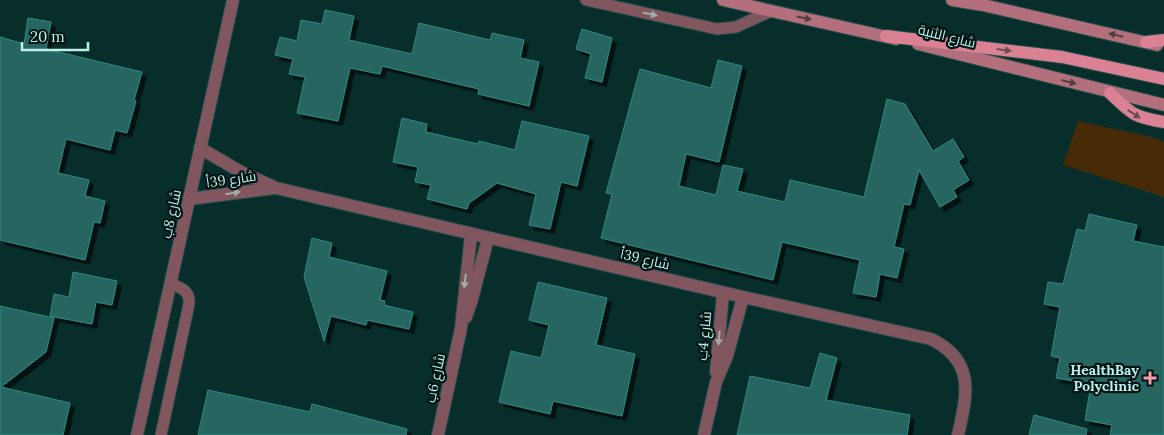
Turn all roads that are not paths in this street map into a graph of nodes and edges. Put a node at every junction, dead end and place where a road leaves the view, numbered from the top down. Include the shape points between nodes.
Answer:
1 (233, 0) edge
2 (586, 0) edge
3 (722, 0) edge
4 (952, 0) edge
5 (980, 2) edge
6 (770, 11) junction
7 (886, 36) junction
8 (1164, 40) edge
9 (1146, 42) junction
10 (1164, 46) edge
11 (1164, 79) edge
12 (1110, 93) junction
13 (1164, 105) edge
14 (1164, 122) edge
15 (200, 148) junction
16 (276, 188) junction
17 (189, 199) junction
18 (470, 234) junction
19 (488, 238) junction
20 (171, 284) junction
21 (723, 293) junction
22 (743, 298) junction
23 (461, 328) junction
24 (716, 382) junction
25 (137, 435) edge
26 (160, 435) edge
27 (438, 435) edge
28 (704, 435) edge
29 (958, 435) edge

1 - 15 street, شارع 8ب
2 -> 6 lane via 717,29 736,27
3 - 6 main road, شارع الثنية
4 - 5 main road
9 -> 5 main road
6 -> 7 main road, شارع الثنية
7 -> 11 main road via 1062,57
7 -> 12 main road, شارع الثنية
8 - 9 main road
9 - 10 main road
12 - 13 main road, شارع الثنية
12 -> 14 main road via 1137,117
15 - 16 street, شارع 39أ
15 - 17 street, شارع 8ب
17 -> 16 street, شارع 39أ
16 - 18 street, شارع 39أ
17 - 20 street, شارع 8ب
18 - 19 street, شارع 39أ
18 -> 23 street, شارع 6ب
19 - 21 street, شارع 39أ
19 - 23 street, شارع 6ب
20 - 25 street, شارع 8ب
20 - 26 lane via 183,288 190,300
21 - 22 street, شارع 39أ
21 -> 24 street, شارع 4ب
22 - 24 street, شارع 4ب via 727,356
22 - 29 street, شارع 39أ via 931,339 949,350 961,366 966,389
23 - 27 street, شارع 6ب
24 - 28 street, شارع 4ب

